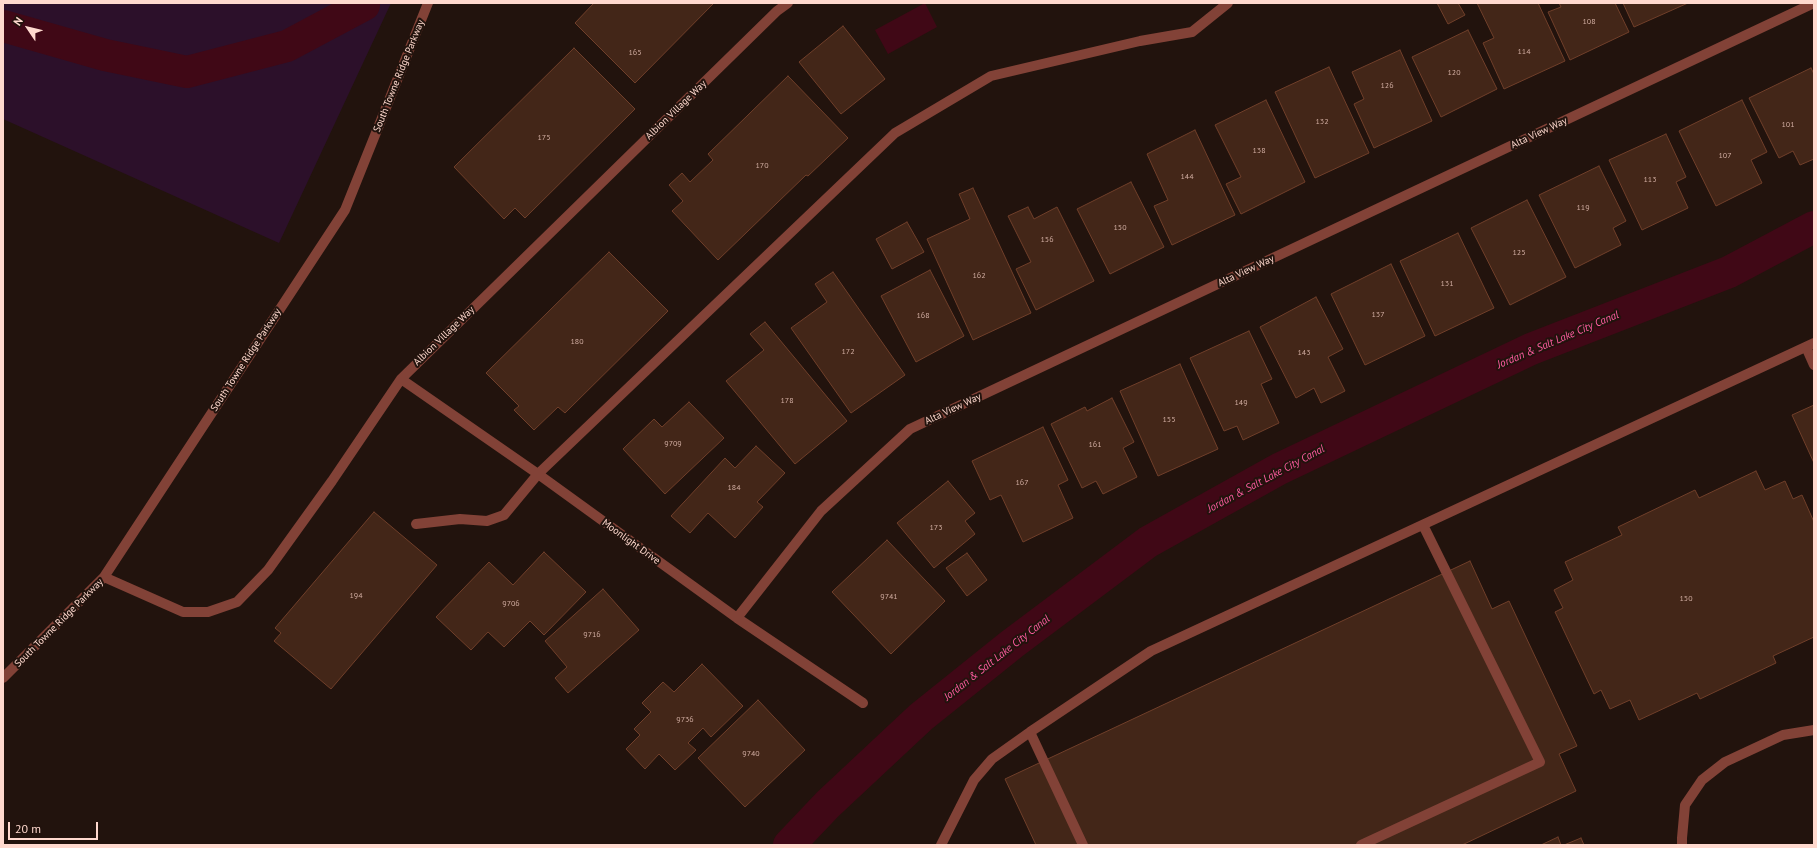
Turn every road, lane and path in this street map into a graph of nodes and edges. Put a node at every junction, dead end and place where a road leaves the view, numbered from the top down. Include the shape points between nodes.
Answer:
1 (428, 3) edge
2 (788, 3) edge
3 (1228, 3) edge
4 (1814, 3) edge
5 (1810, 345) edge
6 (1814, 365) edge
7 (401, 378) junction
8 (538, 474) junction
9 (416, 524) dead end
10 (1423, 525) junction
11 (104, 577) junction
12 (737, 618) junction
13 (3, 678) edge
14 (863, 703) dead end
15 (1814, 730) edge
16 (1030, 732) junction
17 (941, 845) edge
18 (1083, 845) edge
19 (1361, 845) edge
20 (1682, 845) edge

1 - 11 street, South Towne Ridge Parkway via 345,210
2 - 7 street, Albion Village Way
3 - 8 street via 1192,32 1140,41 991,76 895,133
4 - 12 street, Alta View Way via 910,429 821,511
5 - 6 street
5 - 10 street
7 - 8 street, Moonlight Drive
7 - 11 street, Albion Village Way via 268,570 238,602 208,612 183,612
8 - 9 street via 504,515 487,521 460,519
8 - 12 street, Moonlight Drive
10 - 16 street via 1151,651
10 - 19 street via 1540,762
11 - 13 street, South Towne Ridge Parkway
12 - 14 street, Moonlight Drive
15 - 20 street via 1783,735 1725,762 1702,780 1685,805
16 - 17 street via 992,759 974,780
16 - 18 street

